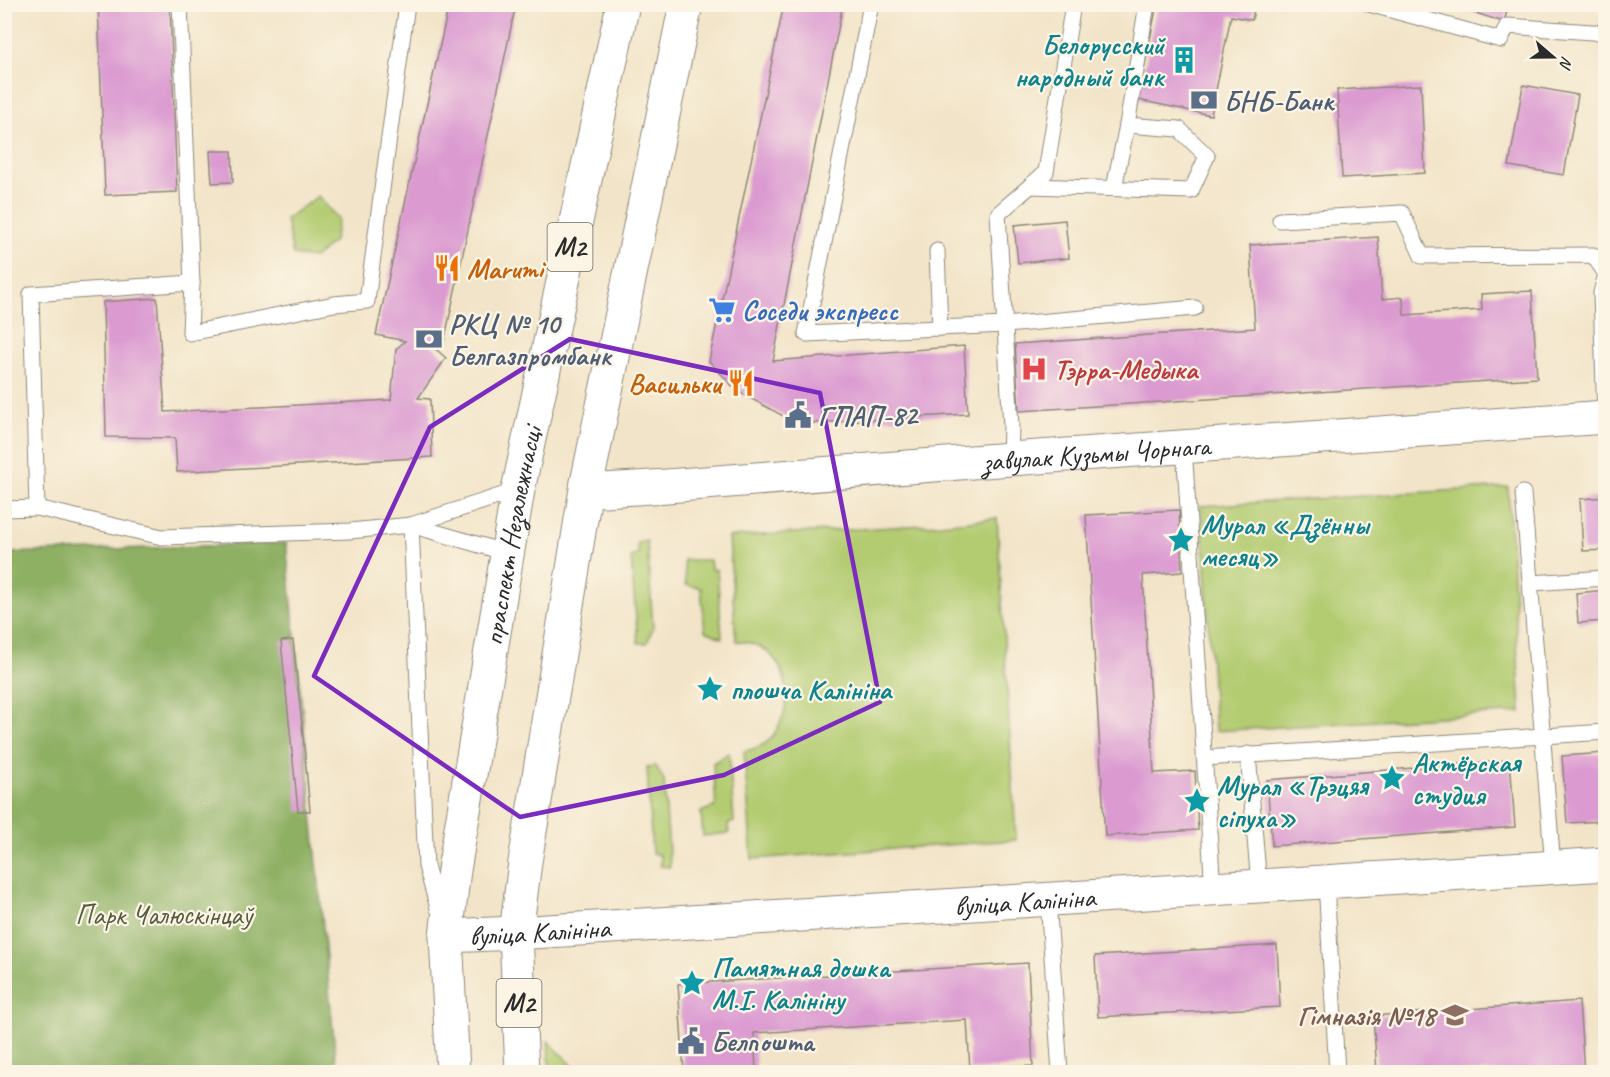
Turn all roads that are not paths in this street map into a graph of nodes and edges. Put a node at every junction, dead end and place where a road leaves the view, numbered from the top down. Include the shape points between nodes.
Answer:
1 (180, 4) edge
2 (407, 4) edge
3 (623, 4) edge
4 (686, 4) edge
5 (871, 4) edge
6 (1073, 4) edge
7 (1147, 4) edge
8 (1368, 4) edge
9 (1605, 33) edge
10 (1127, 124) junction
11 (1030, 186) junction
12 (1114, 188) junction
13 (1280, 220) dead end
14 (938, 251) dead end
15 (192, 284) junction
16 (1603, 293) edge
17 (1195, 308) dead end
18 (1005, 325) junction
19 (940, 328) junction
20 (1605, 417) edge
21 (1184, 447) junction
22 (1010, 459) junction
23 (587, 483) junction
24 (518, 490) junction
25 (1523, 493) dead end
26 (37, 508) junction
27 (4, 509) edge
28 (411, 525) junction
29 (507, 553) junction
30 (1605, 578) edge
31 (1531, 583) junction
32 (1605, 732) edge
33 (1543, 736) junction
34 (1248, 754) junction
35 (1204, 758) junction
36 (1605, 864) edge
37 (1553, 867) junction
38 (1326, 882) junction
39 (1259, 886) junction
40 (1213, 890) junction
41 (1048, 900) junction
42 (516, 933) junction
43 (446, 936) junction
44 (453, 1072) edge
45 (522, 1072) edge
46 (1060, 1072) edge
47 (1337, 1072) edge

1 - 15 lane
2 - 15 lane via 367,301 190,333
3 - 24 main road, праспект Незалежнасці / М2
4 - 23 main road, М2
5 - 19 lane via 806,334
6 - 11 lane via 1046,172
7 - 10 lane
8 - 9 lane via 1501,40 1507,26
10 - 12 lane
10 - 12 lane via 1179,129 1207,156 1191,191
11 - 12 lane
11 - 18 lane via 998,214
13 - 16 lane via 1402,213 1422,256 1593,255 1605,274
14 - 19 lane
15 - 26 lane via 31,294
16 - 20 lane
17 - 18 lane
18 - 19 lane
18 - 22 lane
20 - 21 main road, завулак Кузьмы Чорнага
21 - 22 main road, завулак Кузьмы Чорнага
21 - 35 lane
22 - 23 main road, завулак Кузьмы Чорнага via 625,489 604,490
23 - 42 main road, М2
24 - 28 lane
24 - 29 main road, праспект Незалежнасці / М2
25 - 31 lane
26 - 27 lane
26 - 28 lane via 162,537 350,531
28 - 29 lane
28 - 43 lane via 426,866
29 - 43 main road, праспект Незалежнасці / М2
30 - 31 lane
31 - 33 lane
32 - 33 lane
33 - 34 lane
33 - 37 lane
34 - 35 lane
34 - 39 lane
35 - 40 lane
36 - 37 main road, вуліца Калініна
37 - 38 main road, вуліца Калініна
38 - 39 main road, вуліца Калініна
38 - 47 lane
39 - 40 main road, вуліца Калініна
40 - 41 main road, вуліца Калініна
41 - 42 main road, вуліца Калініна
41 - 46 lane
42 - 43 main road, вуліца Калініна
42 - 45 main road, М2
43 - 44 main road, праспект Незалежнасці / М2

